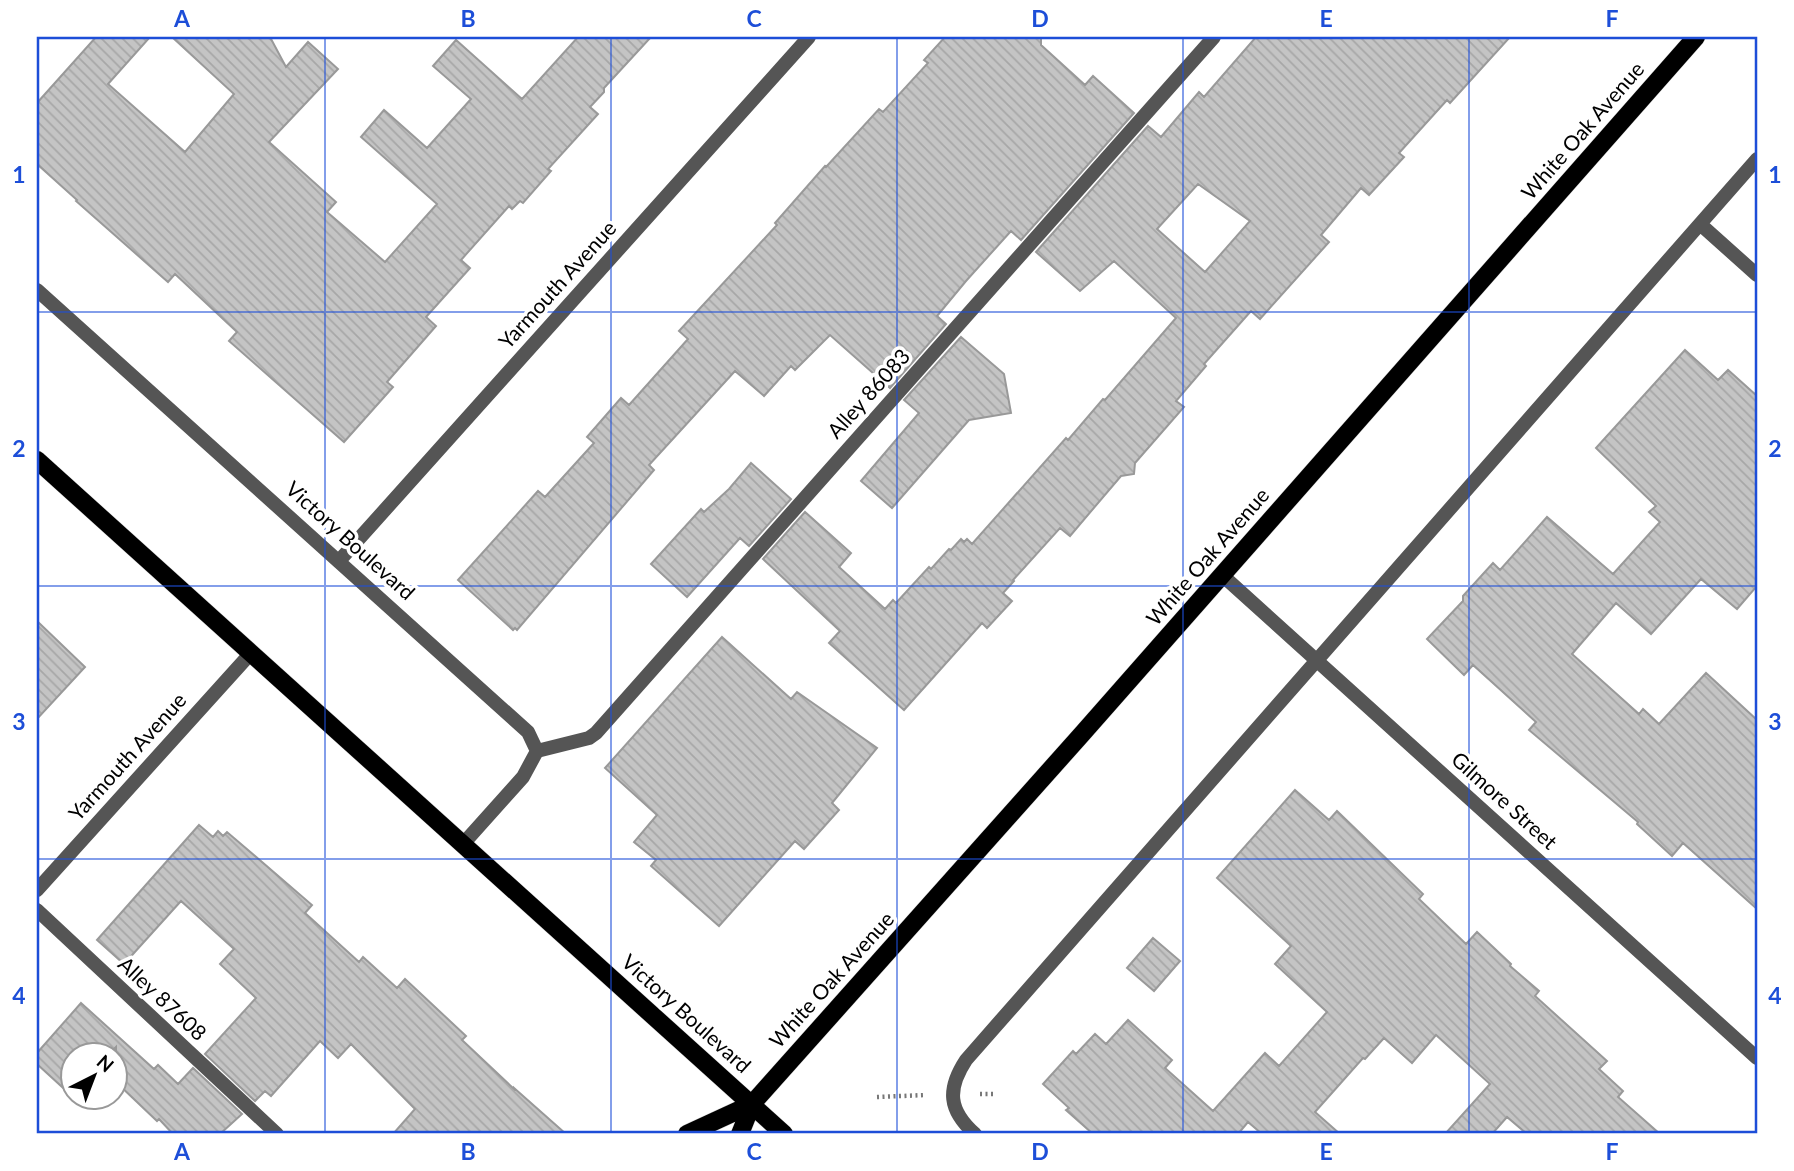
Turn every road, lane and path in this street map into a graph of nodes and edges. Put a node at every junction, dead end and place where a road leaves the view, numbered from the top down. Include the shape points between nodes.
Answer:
1 (809, 37) edge
2 (1214, 37) edge
3 (1696, 37) edge
4 (1757, 159) edge
5 (1700, 224) junction
6 (1757, 275) edge
7 (37, 290) edge
8 (37, 460) edge
9 (339, 561) junction
10 (1222, 575) junction
11 (251, 653) junction
12 (1316, 660) junction
13 (537, 751) junction
14 (463, 844) junction
15 (37, 890) edge
16 (37, 910) edge
17 (1757, 1058) edge
18 (752, 1104) junction
19 (277, 1134) edge
20 (687, 1134) edge
21 (740, 1134) edge
22 (784, 1134) edge
23 (975, 1134) edge

1 - 9 street, Yarmouth Avenue
2 - 13 street, Alley 86083 via 596,733
3 - 10 main road, White Oak Avenue
4 - 5 street
5 - 6 street
5 - 12 street
7 - 9 street, Victory Boulevard
8 - 11 main road, Victory Boulevard
9 - 13 street, Victory Boulevard via 528,732
10 - 12 street, Gilmore Street
10 - 18 main road, White Oak Avenue
11 - 14 main road, Victory Boulevard
11 - 15 street, Yarmouth Avenue
12 - 17 street, Gilmore Street
12 - 23 street via 966,1060 952,1094 957,1112
13 - 14 street via 523,777
14 - 18 main road, Victory Boulevard
16 - 19 street, Alley 87608
18 - 20 main road, White Oak Avenue
18 - 21 main road, White Oak Avenue
18 - 22 main road, Victory Boulevard

